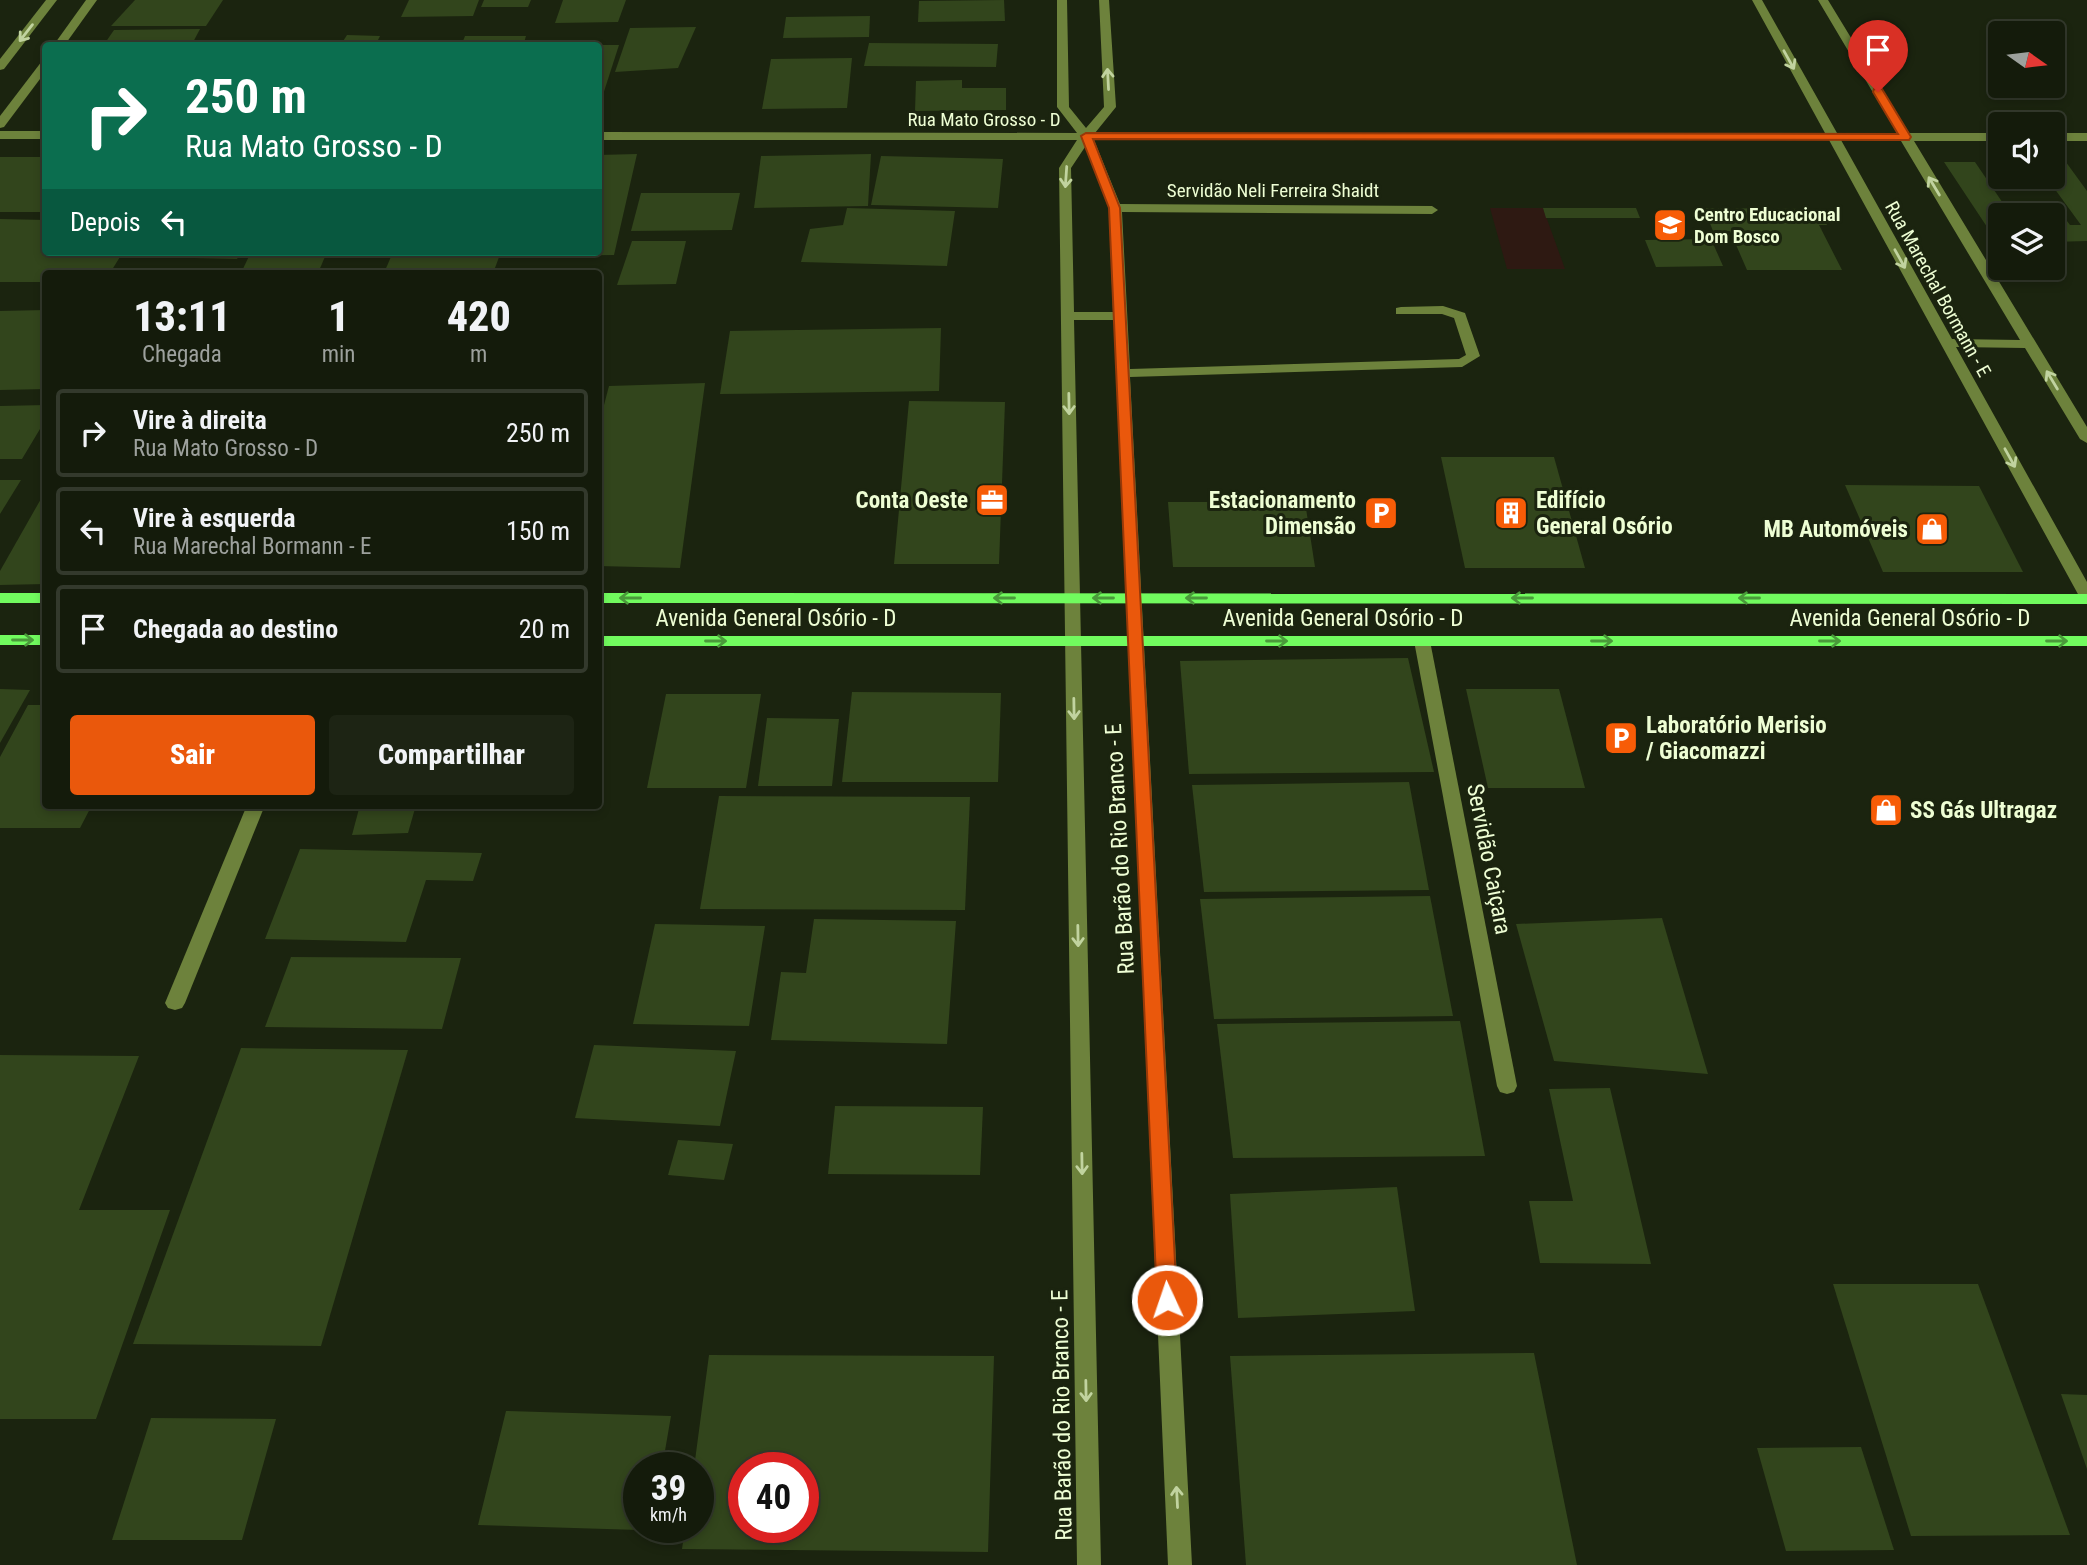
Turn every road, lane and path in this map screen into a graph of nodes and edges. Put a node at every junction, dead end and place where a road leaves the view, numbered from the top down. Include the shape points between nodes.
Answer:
1 (52, 0) edge
2 (92, 0) edge
3 (1062, 0) edge
4 (1104, 0) edge
5 (1756, 0) edge
6 (1823, 0) edge
7 (61, 42) edge
8 (0, 67) edge
9 (42, 68) edge
10 (0, 124) edge
11 (0, 135) edge
12 (42, 135) edge
13 (602, 135) edge
14 (1086, 136) junction
15 (1832, 137) junction
16 (1905, 137) junction
17 (1988, 137) edge
18 (2065, 137) edge
19 (2087, 137) edge
20 (1115, 208) junction
21 (1432, 210) dead end
22 (1401, 310) dead end
23 (1067, 316) junction
24 (1120, 316) junction
25 (1947, 343) junction
26 (2029, 344) junction
27 (1124, 373) junction
28 (2087, 439) edge
29 (2087, 597) edge
30 (0, 598) edge
31 (42, 598) edge
32 (602, 598) edge
33 (1073, 598) junction
34 (1133, 598) junction
35 (0, 640) edge
36 (42, 640) edge
37 (1073, 640) junction
38 (1422, 640) junction
39 (602, 641) edge
40 (1135, 641) junction
41 (2087, 641) edge
42 (254, 809) edge
43 (175, 1003) dead end
44 (1507, 1086) dead end
45 (1089, 1565) edge
46 (1180, 1565) edge

1 -> 8 street
2 - 7 street
3 - 14 street, Rua Barão do Rio Branco - E via 1063,107
14 -> 4 street, Rua Barão do Rio Branco - E via 1110,107
5 -> 15 street, Rua Marechal Bormann - E
6 - 16 street
9 - 10 street
11 - 12 street
13 - 14 street, Rua Mato Grosso - D
14 - 15 street, Rua Mato Grosso - D
14 - 20 street, Rua Barão do Rio Branco - E
14 -> 23 street, Rua Barão do Rio Branco - E via 1065,167
15 - 16 street, Rua Mato Grosso - D
15 -> 25 street, Rua Marechal Bormann - E
16 - 17 street, Rua Mato Grosso - D
26 -> 16 street
18 - 19 street
20 - 21 street, Servidão Neli Ferreira Shaidt
20 - 24 street, Rua Barão do Rio Branco - E
22 - 27 street via 1443,310 1460,316 1473,356 1462,363
23 - 24 street
23 -> 33 street, Rua Barão do Rio Branco - E
24 - 27 street, Rua Barão do Rio Branco - E
25 - 26 street
25 -> 29 street, Rua Marechal Bormann - E
28 -> 26 street
27 - 34 street, Rua Barão do Rio Branco - E
29 -> 34 main road, Avenida General Osório - D
30 - 31 main road
33 -> 32 main road, Avenida General Osório - D
34 -> 33 main road, Avenida General Osório - D
33 - 37 street, Rua Barão do Rio Branco - E
34 - 40 street, Rua Barão do Rio Branco - E
35 -> 36 main road
39 -> 37 main road, Avenida General Osório - D
37 - 40 main road, Avenida General Osório - D
37 -> 45 street, Rua Barão do Rio Branco - E
40 -> 38 main road, Avenida General Osório - D
38 -> 41 main road, Avenida General Osório - D
38 - 44 street, Servidão Caiçara
46 -> 40 street, Rua Barão do Rio Branco - E
42 - 43 street

